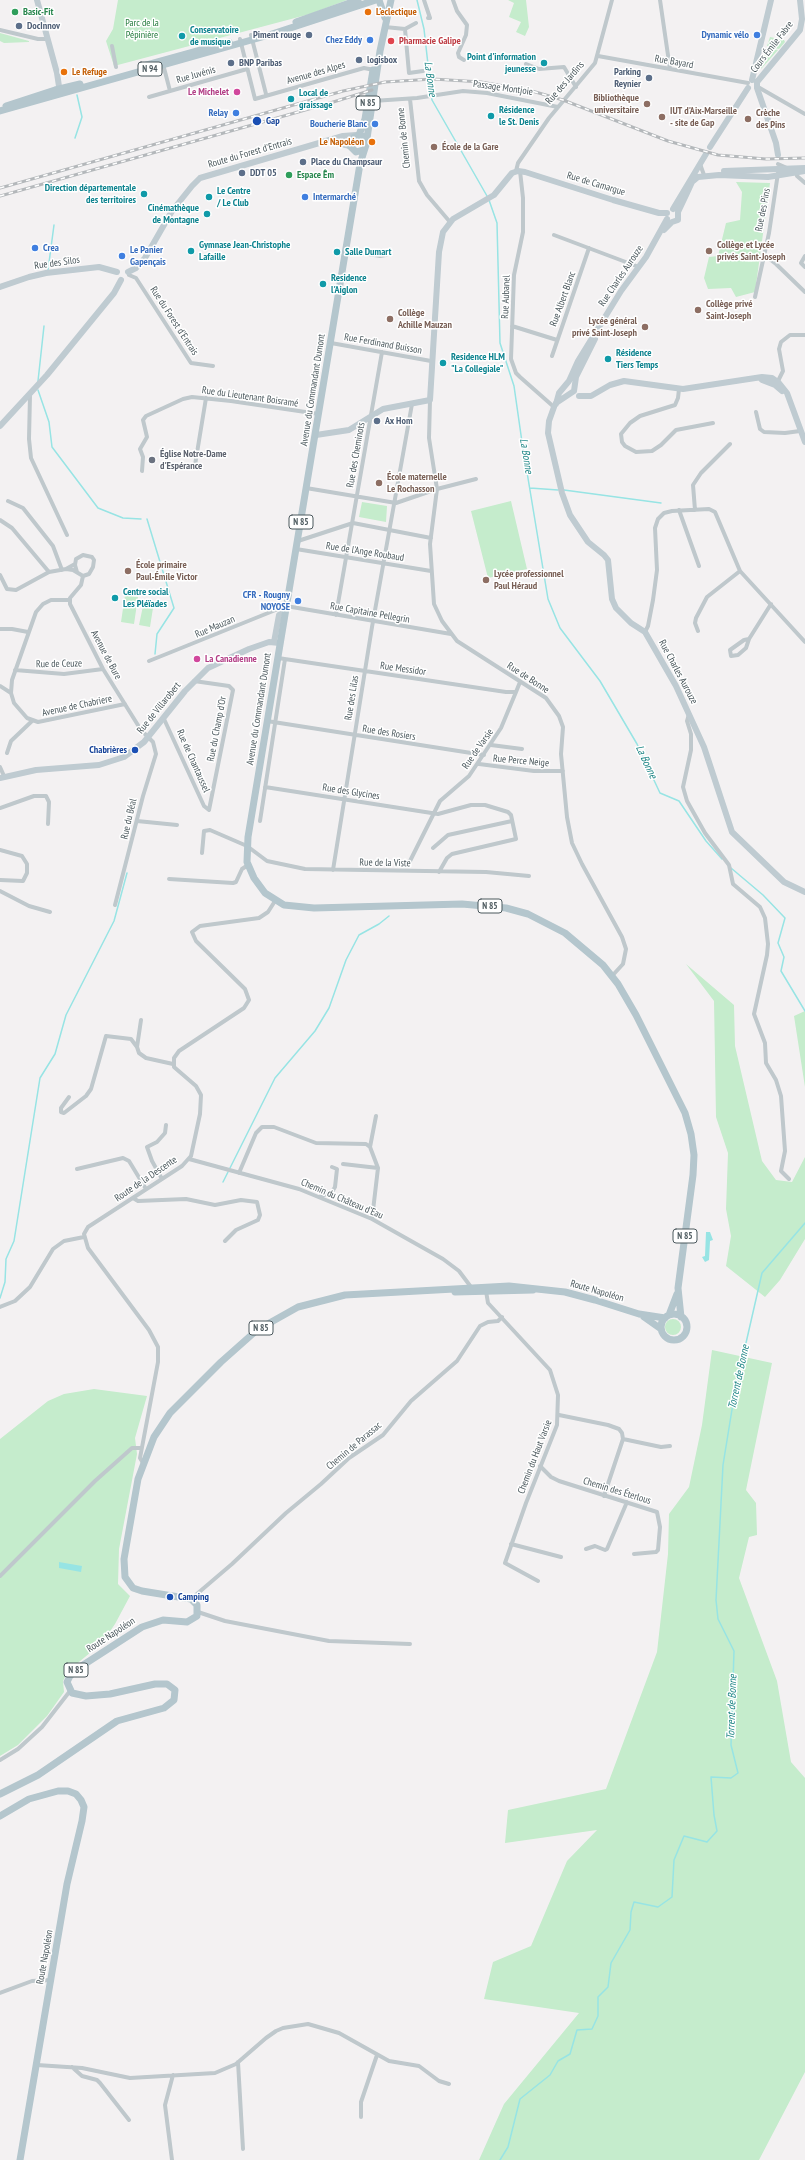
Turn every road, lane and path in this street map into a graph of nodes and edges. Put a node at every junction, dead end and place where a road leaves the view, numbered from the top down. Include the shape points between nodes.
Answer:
1 (37, 0) edge
2 (350, 0) edge
3 (358, 0) edge
4 (378, 0) edge
5 (391, 0) edge
6 (424, 0) edge
7 (453, 0) edge
8 (612, 0) edge
9 (660, 0) edge
10 (771, 0) edge
11 (800, 0) edge
12 (335, 9) junction
13 (429, 19) dead end
14 (416, 22) dead end
15 (384, 26) junction
16 (0, 30) edge
17 (405, 30) junction
18 (252, 38) junction
19 (241, 41) junction
20 (49, 42) junction
21 (112, 46) dead end
22 (380, 51) junction
23 (598, 56) junction
24 (464, 60) dead end
25 (162, 63) junction
26 (526, 64) dead end
27 (116, 67) dead end
28 (247, 69) junction
29 (670, 69) junction
30 (373, 70) junction
31 (423, 72) dead end
32 (377, 78) junction
33 (753, 85) junction
34 (576, 87) junction
35 (170, 91) junction
36 (60, 92) junction
37 (266, 94) junction
38 (149, 97) dead end
39 (410, 99) junction
40 (373, 101) junction
41 (558, 107) junction
42 (0, 109) edge
43 (805, 114) edge
44 (357, 135) junction
45 (366, 140) junction
46 (327, 142) junction
47 (710, 147) dead end
48 (356, 150) junction
49 (706, 154) dead end
50 (778, 162) junction
51 (700, 164) junction
52 (805, 168) edge
53 (795, 170) junction
54 (518, 171) junction
55 (805, 171) edge
56 (704, 173) junction
57 (759, 176) junction
58 (778, 176) junction
59 (694, 177) junction
60 (805, 183) edge
61 (675, 210) junction
62 (668, 217) junction
63 (450, 222) junction
64 (554, 235) dead end
65 (589, 248) junction
66 (346, 250) junction
67 (763, 254) junction
68 (386, 255) dead end
69 (805, 256) edge
70 (639, 267) junction
71 (805, 267) edge
72 (118, 272) junction
73 (129, 273) junction
74 (121, 280) junction
75 (0, 287) edge
76 (805, 292) edge
77 (755, 297) dead end
78 (512, 326) junction
79 (598, 330) junction
80 (805, 335) edge
81 (557, 340) junction
82 (331, 343) junction
83 (382, 352) junction
84 (552, 356) dead end
85 (432, 361) junction
86 (213, 366) dead end
87 (567, 383) junction
88 (777, 383) junction
89 (563, 388) junction
90 (679, 389) junction
91 (572, 391) junction
92 (30, 395) junction
93 (579, 396) joint
94 (206, 398) junction
95 (430, 400) junction
96 (412, 404) junction
97 (555, 406) junction
98 (756, 412) dead end
99 (320, 414) junction
100 (371, 415) junction
101 (713, 423) dead end
102 (0, 426) edge
103 (800, 431) junction
104 (316, 435) junction
105 (805, 442) edge
106 (730, 444) dead end
107 (195, 465) dead end
108 (142, 471) dead end
109 (476, 479) dead end
110 (306, 488) junction
111 (437, 489) junction
112 (357, 497) junction
113 (8, 501) dead end
114 (394, 503) junction
115 (678, 510) junction
116 (695, 510) junction
117 (0, 520) edge
118 (353, 523) junction
119 (389, 530) junction
120 (67, 535) dead end
121 (431, 538) junction
122 (298, 541) junction
123 (296, 549) junction
124 (347, 557) junction
125 (75, 564) junction
126 (383, 564) junction
127 (699, 566) dead end
128 (64, 569) junction
129 (431, 571) junction
130 (740, 571) junction
131 (49, 572) junction
132 (77, 572) junction
133 (0, 575) edge
134 (83, 576) junction
135 (69, 600) junction
136 (771, 604) junction
137 (286, 607) junction
138 (336, 615) junction
139 (373, 622) junction
140 (0, 629) edge
141 (698, 630) dead end
142 (28, 632) junction
143 (645, 632) junction
144 (451, 634) junction
145 (749, 640) junction
146 (277, 642) junction
147 (805, 642) edge
148 (281, 658) junction
149 (149, 662) dead end
150 (103, 669) junction
151 (15, 670) junction
152 (365, 672) junction
153 (278, 677) junction
154 (193, 681) junction
155 (520, 682) junction
156 (0, 686) edge
157 (516, 692) junction
158 (11, 693) junction
159 (125, 704) junction
160 (689, 714) junction
161 (164, 719) junction
162 (32, 721) junction
163 (267, 721) junction
164 (275, 723) junction
165 (354, 736) junction
166 (148, 738) junction
167 (491, 745) junction
168 (522, 749) dead end
169 (7, 753) dead end
170 (484, 755) junction
171 (479, 764) junction
172 (0, 767) edge
173 (563, 771) junction
174 (2, 777) edge
175 (265, 787) junction
176 (344, 799) junction
177 (0, 808) edge
178 (207, 810) joint
179 (435, 813) junction
180 (137, 821) junction
181 (260, 821) dead end
182 (512, 821) junction
183 (48, 824) dead end
184 (177, 825) dead end
185 (246, 846) junction
186 (433, 848) dead end
187 (0, 850) edge
188 (202, 853) dead end
189 (409, 863) dead end
190 (248, 865) junction
191 (334, 870) junction
192 (439, 872) junction
193 (529, 876) dead end
194 (169, 879) dead end
195 (0, 880) edge
196 (0, 891) edge
197 (805, 892) edge
198 (275, 901) junction
199 (116, 905) dead end
200 (50, 912) dead end
201 (612, 976) junction
202 (141, 1020) dead end
203 (137, 1047) junction
204 (173, 1064) junction
205 (69, 1097) dead end
206 (376, 1116) dead end
207 (166, 1125) dead end
208 (370, 1147) junction
209 (189, 1159) junction
210 (343, 1164) dead end
211 (332, 1167) dead end
212 (378, 1168) junction
213 (77, 1169) dead end
214 (239, 1172) junction
215 (162, 1179) junction
216 (789, 1179) dead end
217 (146, 1189) junction
218 (318, 1197) junction
219 (133, 1198) junction
220 (372, 1219) junction
221 (84, 1238) junction
222 (225, 1241) dead end
223 (509, 1286) junction
224 (471, 1287) junction
225 (678, 1288) junction
226 (548, 1290) junction
227 (437, 1291) junction
228 (486, 1292) junction
229 (0, 1308) edge
230 (638, 1314) junction
231 (502, 1317) junction
232 (667, 1317) junction
233 (681, 1317) junction
234 (661, 1329) junction
235 (559, 1415) junction
236 (623, 1439) junction
237 (670, 1446) dead end
238 (141, 1448) junction
239 (143, 1463) junction
240 (540, 1466) junction
241 (604, 1496) junction
242 (627, 1502) junction
243 (511, 1544) junction
244 (586, 1549) dead end
245 (634, 1554) dead end
246 (561, 1557) dead end
247 (0, 1576) edge
248 (538, 1581) dead end
249 (191, 1599) junction
250 (198, 1612) junction
251 (410, 1644) dead end
252 (70, 1691) junction
253 (0, 1760) edge
254 (0, 1794) edge
255 (0, 1816) edge
256 (51, 1980) junction
257 (0, 1993) edge
258 (377, 2055) junction
259 (238, 2062) junction
260 (37, 2065) junction
261 (72, 2067) junction
262 (173, 2075) junction
263 (449, 2084) dead end
264 (361, 2117) dead end
265 (129, 2120) dead end
266 (243, 2149) dead end
267 (20, 2160) edge
268 (172, 2160) edge

1 - 20 street
2 - 12 main road
3 - 12 main road, N 94
4 - 5 main road
4 - 15 main road, N 85 via 385,13
4 - 18 main road, N 94 via 317,21
5 - 15 main road, N 85
6 - 13 street
7 - 24 street via 457,11 468,25 458,53
8 - 23 street, Rue des Jardins
9 - 29 street
10 - 33 street
11 - 33 street, Cours Émile Fabre via 800,30
12 - 18 main road, N 94
14 - 17 street
15 - 17 street
15 - 22 main road, N 85
16 - 20 street
17 - 31 street via 409,73
18 - 19 main road, N 94
18 - 37 street
19 - 25 main road, N 94
19 - 28 street
20 - 36 street
21 - 27 street
22 - 30 main road, N 85
22 - 32 main road, N 85
23 - 29 street, Rue Bayard
23 - 34 street, Rue des Jardins via 592,68
25 - 35 street
25 - 36 main road, N 94
26 - 34 street via 539,69 564,67
28 - 35 street, Rue Juvénis
28 - 37 street, Avenue des Alpes via 255,99
29 - 33 street, Rue Bayard
30 - 32 street
30 - 37 street, Avenue des Alpes via 364,68
30 - 44 main road, N 85 via 365,118
32 - 40 main road, N 85
33 - 43 street, Rue Bayard
33 - 47 street
33 - 50 street, Rue des Pins via 776,142
34 - 41 street, Rue des Jardins
35 - 38 street, Rue Juvénis
36 - 42 main road, N 94
39 - 40 street, Passage Montjoie
39 - 41 street, Passage Montjoie via 446,92 476,92
39 - 63 street, Chemin de Bonne via 419,181 427,195
40 - 45 main road, N 85
41 - 54 street, Rue des Jardins via 517,165
44 - 45 main road
44 - 46 street, Route du Forest d'Entrais via 343,136
44 - 48 main road via 352,138
45 - 48 main road
46 - 48 street, Route du Forest d'Entrais via 340,142
46 - 73 street, Route du Forest d'Entrais via 200,178 172,211 145,258
48 - 66 main road, Avenue du Commandant Dumont / N 85 via 360,164
49 - 51 street
50 - 53 street
50 - 56 street
50 - 57 street via 774,173
50 - 58 street, Rue des Pins
51 - 56 street
51 - 59 street
52 - 53 street
53 - 55 street
53 - 58 street
53 - 60 street
54 - 62 street, Rue de Camargue via 659,212
54 - 63 street, Rue des Jardins via 512,173 487,200
54 - 78 street, Rue Aubanel via 523,198 523,232 514,275
56 - 57 street
56 - 59 street
57 - 58 street
58 - 67 street, Rue des Pins
59 - 61 street
61 - 62 street
61 - 62 street via 679,218
62 - 70 street, Rue Charles Aurouze
63 - 85 street via 443,232 439,246
64 - 65 street
65 - 70 street
65 - 81 street, Rue Albert Blanc
66 - 68 street
66 - 82 main road, Avenue du Commandant Dumont / N 85
67 - 76 street
67 - 77 street, Rue des Pins
69 - 71 street via 801,263
70 - 79 street, Rue Charles Aurouze
72 - 73 street via 122,268
72 - 74 street
72 - 75 street, Rue des Silos via 99,267 48,273
73 - 74 street via 127,278
73 - 86 street, Rue du Forest d'Entrais via 136,278 191,363
74 - 92 street via 114,293
78 - 81 street
78 - 97 street, Rue Aubanel via 511,359 516,372
79 - 87 street, Rue Charles Aurouze
79 - 91 street, Rue Charles Aurouze
80 - 88 street via 790,335 782,342 779,349 782,374
81 - 84 street, Rue Albert Blanc
82 - 83 street, Rue Ferdinand Buisson
82 - 99 main road, Avenue du Commandant Dumont / N 85
83 - 85 street, Rue Ferdinand Buisson
83 - 100 street, Rue des Cheminots
85 - 95 street
87 - 89 street, Rue Charles Aurouze
87 - 91 street
88 - 90 street via 768,378
88 - 103 street via 786,390
89 - 91 street
89 - 97 street, Rue Charles Aurouze
90 - 93 street via 624,381 614,383 590,396
90 - 101 street via 675,405 640,416 630,423 622,434 625,446 636,452 652,451 676,430
91 - 93 street
91 - 97 street, Rue Charles Aurouze
92 - 102 street
92 - 120 street via 28,440 31,458
94 - 99 street, Rue du Lieutenant Boisramé
94 - 107 street
94 - 108 street, Rue du Lieutenant Boisramé via 183,399 146,416 143,420 147,437 140,451 143,457
95 - 96 street
95 - 111 street, Rue de Bonne via 430,453
96 - 100 street via 383,409
96 - 114 street, Rue des Lilas
97 - 143 street, Rue Charles Aurouze via 549,421 548,433 568,509 579,531 608,560 612,599 616,608
98 - 103 street via 760,429 764,432
99 - 104 main road, Avenue du Commandant Dumont / N 85
100 - 104 street via 349,430
100 - 112 street, Rue des Cheminots
103 - 105 street
104 - 110 main road, Avenue du Commandant Dumont / N 85
106 - 116 street via 701,473 693,485
109 - 111 street
110 - 112 street
110 - 122 main road, Avenue du Commandant Dumont / N 85
111 - 114 street
111 - 121 street, Rue de Bonne
112 - 114 street
112 - 118 street, Rue des Cheminots
113 - 128 street via 22,508 54,546
114 - 119 street, Rue des Lilas
115 - 116 street
115 - 127 street
115 - 143 street via 664,513 656,523 654,600
116 - 130 street via 709,508 716,512
117 - 131 street via 12,528
118 - 119 street
118 - 122 street
118 - 124 street
119 - 121 street
119 - 126 street, Rue des Lilas
121 - 129 street, Rue de Bonne
122 - 123 main road, Avenue du Commandant Dumont / N 85
123 - 124 street, Rue de l'Ange Roubaud
123 - 137 main road, Avenue du Commandant Dumont / N 85
124 - 126 street, Rue de l'Ange Roubaud
124 - 138 street
125 - 128 street
125 - 132 street
125 - 134 street via 76,559 83,555 94,560 92,571
126 - 129 street, Rue de l'Ange Roubaud
126 - 139 street, Rue des Lilas
128 - 131 street
128 - 132 street
129 - 144 street, Rue de Bonne via 432,592 438,613
130 - 136 street
130 - 141 street via 707,598 696,618
131 - 133 street via 16,590 7,588
132 - 134 street
134 - 135 street via 81,585
135 - 142 street via 51,600 43,604 36,612
135 - 150 street, Avenue de Bure
136 - 145 street
136 - 147 street
137 - 138 street, Rue Capitaine Pellegrin
137 - 146 main road, Avenue du Commandant Dumont / N 85
137 - 149 street, Rue Mauzan
138 - 139 street, Rue Capitaine Pellegrin
139 - 144 street, Rue Capitaine Pellegrin
139 - 152 street, Rue des Lilas
140 - 142 street
142 - 151 street
143 - 160 street, Rue Charles Aurouze
144 - 155 street, Rue de Bonne
145 - 145 street via 744,640 730,650 731,656 746,648
146 - 148 main road, Avenue du Commandant Dumont / N 85
146 - 154 street, Rue de Villarobert via 249,649 220,662
148 - 152 street, Rue Messidor
148 - 153 main road, Avenue du Commandant Dumont / N 85
150 - 151 street, Rue de Ceuze via 64,674
150 - 159 street, Avenue de Bure
151 - 158 street
152 - 157 street, Rue Messidor
152 - 165 street, Rue des Lilas
153 - 163 main road, Avenue du Commandant Dumont / N 85
153 - 164 street
154 - 161 street, Rue de Villarobert
154 - 178 street, Rue du Champ d'Or via 229,686 233,690 210,807
155 - 157 street
155 - 173 street, Rue de Bonne via 546,698 559,716 563,727
156 - 158 street
157 - 167 street, Rue de Varsie via 506,718
158 - 162 street via 17,709
159 - 162 street, Avenue de Chabriere via 44,722
159 - 166 street, Avenue de Bure
160 - 197 street, Rue Charles Aurouze via 704,747 732,832 784,882
160 - 216 street via 687,721 691,741 684,778 684,794 705,833 729,865 733,884 760,907 765,918 767,955 754,1014 765,1043 766,1063 776,1080 781,1096 785,1151 781,1171
161 - 166 street, Rue de Villarobert
161 - 178 street, Rue de Chantaussel
162 - 169 street via 11,741
163 - 164 street, Rue des Rosiers
163 - 185 main road, Avenue du Commandant Dumont / N 85
164 - 165 street, Rue des Rosiers
164 - 175 street
165 - 170 street, Rue des Rosiers
165 - 176 street, Rue des Lilas
166 - 174 street, Rue de Villarobert via 124,757 100,765 36,770
166 - 180 street, Rue du Béal via 155,747 156,754
167 - 168 street
167 - 170 street, Rue de Varsie
170 - 171 street, Rue de Varsie
171 - 173 street, Rue Perce Neige via 542,772
171 - 179 street, Rue de Varsie via 440,801
172 - 174 street
173 - 201 street, Rue de Bonne via 572,843 626,949 624,964
175 - 176 street, Rue des Glycines
175 - 181 street
176 - 179 street, Rue des Glycines
176 - 191 street, Rue des Lilas
177 - 183 street via 34,796 46,796 49,802
179 - 182 street via 442,814 471,805 485,805 508,812
179 - 189 street, Rue de Varsie
180 - 184 street
180 - 199 street, Rue du Béal
182 - 186 street via 448,835
182 - 192 street via 516,839 452,854
185 - 188 street, Rue de la Viste via 215,831 206,830
185 - 190 main road, Avenue du Commandant Dumont / N 85
185 - 191 street, Rue de la Viste via 271,862 305,869
187 - 195 street via 22,856 27,864 27,873 23,881
190 - 194 street via 242,869 233,883
190 - 198 main road, Avenue du Commandant Dumont / N 85 via 261,888
191 - 192 street, Rue de la Viste
192 - 193 street, Rue de la Viste via 486,872
196 - 200 street via 29,906
198 - 201 main road, Avenue du Commandant Dumont / N 85 via 294,907 314,908 462,904 506,908 528,914 565,933 586,948
198 - 204 street via 268,912 259,918 200,926 192,932 196,942 245,989 249,1000 244,1008 179,1052
201 - 225 main road, N 85 via 623,992 689,1123 694,1155
202 - 203 street
203 - 204 street via 139,1054 146,1058
203 - 205 street via 131,1039 106,1036 91,1089 64,1113 61,1112
204 - 209 street, Route de la Descente via 176,1070 196,1086 201,1096 195,1146
206 - 208 street
207 - 215 street via 165,1133 157,1142 147,1147
208 - 212 street
208 - 214 street via 366,1144 316,1142 274,1127 262,1126 256,1133
209 - 214 street, Chemin du Château d'Eau
209 - 215 street, Route de la Descente
210 - 212 street
211 - 218 street via 337,1169 335,1187 332,1192
212 - 220 street
213 - 217 street via 123,1158 129,1161
214 - 218 street, Chemin du Château d'Eau via 286,1184
215 - 217 street, Route de la Descente
217 - 219 street, Route de la Descente
218 - 220 street, Chemin du Château d'Eau
219 - 221 street, Route de la Descente via 88,1227
219 - 222 street via 138,1201 186,1200 215,1205 241,1200 257,1202 260,1215 258,1220 236,1230
220 - 224 street, Chemin du Château d'Eau via 443,1259 459,1271
221 - 229 street via 72,1238 53,1249 30,1287 15,1301
221 - 238 street via 88,1248 149,1330 158,1347 158,1362
223 - 224 main road, N 85
223 - 226 main road, N 85
223 - 228 street via 487,1289
224 - 227 main road, N 85
225 - 232 main road, N 85
225 - 233 main road, N 85
226 - 228 main road, N 85
226 - 230 main road, Route Napoléon / N 85 via 595,1300
227 - 228 main road, N 85
227 - 239 main road, N 85 via 345,1295 314,1302 280,1316 257,1330 170,1413 154,1437
228 - 231 street, Chemin du Haut Varsie via 488,1303
230 - 232 main road, Route Napoléon / N 85
230 - 234 main road, Route Napoléon / N 85
231 - 235 street, Chemin du Haut Varsie via 550,1370 556,1384
231 - 249 street, Chemin de Parassac via 498,1321 480,1326 457,1361 411,1401 383,1434 349,1458
232 - 233 main road
232 - 234 main road
233 - 234 main road via 686,1329 680,1338 668,1338
235 - 236 street via 619,1429
235 - 240 street, Chemin du Haut Varsie
236 - 237 street via 661,1447
236 - 241 street
238 - 239 street via 140,1460
238 - 247 street via 132,1448 95,1481
239 - 249 main road, N 85 via 126,1548 123,1567 125,1577 133,1588
240 - 241 street, Chemin des Éterlous via 550,1477
240 - 243 street, Chemin du Haut Varsie
241 - 242 street, Chemin des Éterlous
242 - 244 street via 607,1549 595,1546
242 - 245 street, Chemin des Éterlous via 656,1512 659,1518 658,1550
243 - 246 street
243 - 248 street, Chemin du Haut Varsie via 505,1563
249 - 250 main road via 197,1604
250 - 251 street via 225,1621 326,1640
250 - 252 main road, Route Napoléon / N 85 via 194,1619 187,1622 163,1620 136,1630 73,1673 67,1682
252 - 253 street via 42,1727 18,1749
252 - 254 main road, N 85 via 76,1695 94,1696 162,1683 170,1685 176,1694 170,1706 117,1721 38,1775
255 - 256 main road, Route Napoléon via 29,1799 58,1791 72,1792 83,1803 82,1821 67,1884
256 - 257 street via 32,1981
256 - 260 main road, Route Napoléon
258 - 259 street via 339,2033 308,2024 276,2031
258 - 263 street via 389,2061 420,2066 439,2081
258 - 264 street via 361,2102
259 - 262 street via 216,2073
259 - 266 street
260 - 261 street
260 - 267 main road, Route Napoléon
261 - 262 street via 130,2078
261 - 265 street via 82,2076 97,2080
262 - 268 street via 165,2105

